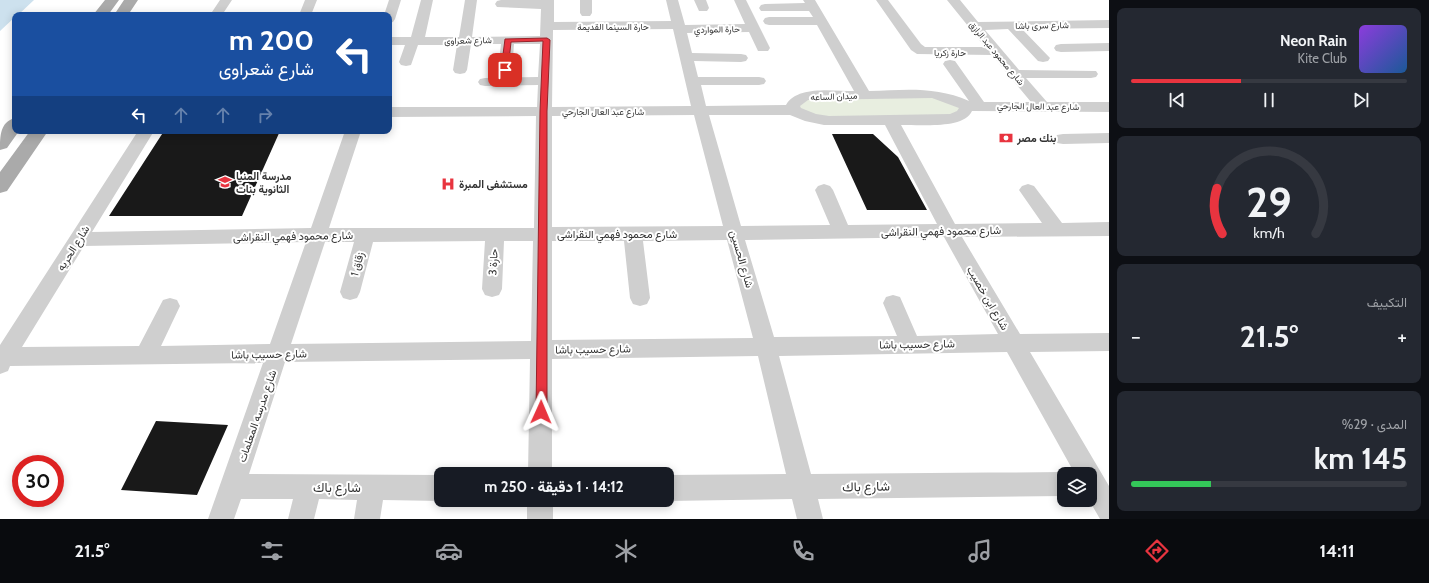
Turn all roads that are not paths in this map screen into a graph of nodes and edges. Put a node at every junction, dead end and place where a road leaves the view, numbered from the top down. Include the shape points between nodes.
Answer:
1 (112, 0) edge
2 (131, 0) edge
3 (226, 0) edge
4 (311, 0) edge
5 (395, 0) edge
6 (427, 0) edge
7 (471, 0) edge
8 (672, 0) edge
9 (740, 0) edge
10 (882, 0) edge
11 (953, 0) edge
12 (548, 2) edge
13 (811, 3) edge
14 (501, 4) dead end
15 (765, 8) dead end
16 (102, 12) edge
17 (123, 12) edge
18 (218, 12) edge
19 (305, 12) edge
20 (391, 12) edge
21 (769, 21) dead end
22 (821, 21) junction
23 (1109, 24) edge
24 (1011, 25) junction
25 (974, 26) junction
26 (679, 27) junction
27 (754, 28) junction
28 (547, 33) junction
29 (465, 40) junction
30 (508, 40) junction
31 (392, 41) edge
32 (415, 41) junction
33 (1109, 47) edge
34 (763, 48) dead end
35 (1061, 48) dead end
36 (996, 51) junction
37 (687, 57) junction
38 (741, 58) dead end
39 (1043, 58) dead end
40 (406, 62) dead end
41 (950, 64) dead end
42 (460, 70) dead end
43 (505, 70) dead end
44 (1015, 74) junction
45 (1091, 74) dead end
46 (545, 81) junction
47 (693, 81) junction
48 (759, 81) dead end
49 (485, 82) dead end
50 (864, 95) junction
51 (973, 106) junction
52 (1042, 106) junction
53 (1102, 107) edge
54 (794, 110) junction
55 (544, 111) junction
56 (700, 111) junction
57 (392, 112) edge
58 (891, 121) junction
59 (1109, 123) edge
60 (12, 128) edge
61 (37, 134) edge
62 (144, 134) edge
63 (352, 134) edge
64 (1063, 138) dead end
65 (1109, 138) edge
66 (0, 144) edge
67 (0, 186) edge
68 (824, 190) dead end
69 (1028, 190) dead end
70 (1109, 229) edge
71 (950, 230) junction
72 (1057, 230) junction
73 (842, 232) junction
74 (543, 234) junction
75 (633, 234) junction
76 (734, 234) junction
77 (318, 235) junction
78 (365, 235) junction
79 (494, 235) junction
80 (78, 239) junction
81 (492, 289) dead end
82 (350, 292) dead end
83 (640, 298) dead end
84 (893, 303) dead end
85 (170, 306) dead end
86 (1109, 342) edge
87 (1014, 343) junction
88 (911, 344) junction
89 (766, 346) junction
90 (542, 350) junction
91 (278, 353) junction
92 (145, 356) junction
93 (2, 361) edge
94 (540, 467) edge
95 (1086, 467) edge
96 (1057, 484) edge
97 (233, 486) junction
98 (1097, 486) edge
99 (372, 487) junction
100 (802, 487) junction
101 (309, 488) junction
102 (434, 488) edge
103 (674, 488) edge
104 (540, 507) edge
105 (1109, 510) edge
106 (222, 519) edge
107 (301, 519) edge
108 (366, 519) edge
109 (540, 519) edge
110 (810, 519) edge

1 - 16 main road
2 - 17 main road
3 - 18 street
4 - 19 street
5 - 20 street
6 - 32 street
7 - 29 street
8 - 26 street, شارع الحسين
9 - 27 street, حارة المواردي
10 - 36 street, حارة زكريا via 916,47 922,51
11 - 25 street, شارع محمود عبد الرازق
12 - 14 street
12 - 28 street
13 - 15 street
13 - 22 street
21 - 22 street
22 - 50 street
23 - 24 street, شارع سرى باشا
24 - 25 street, شارع سرى باشا
24 - 39 street
25 - 36 street, شارع محمود عبد الرازق
26 - 27 street, حارة المواردي
26 - 28 street, حارة السينما القديمة
26 - 37 street, شارع الحسين
27 - 34 street, حارة المواردي
28 - 30 street, شارع شعراوى
28 - 46 street
29 - 30 street, شارع شعراوى
29 - 32 street, شارع شعراوى
29 - 42 street
30 - 43 street
31 - 32 street, شارع شعراوى
32 - 40 street
33 - 35 street
36 - 44 street, شارع محمود عبد الرازق
37 - 38 street
37 - 47 street, شارع الحسين
41 - 51 street
44 - 45 street
44 - 52 street, شارع محمود عبد الرازق
46 - 49 street
46 - 55 street
47 - 48 street
47 - 56 street, شارع الحسين
50 - 51 street, ميدان الساعه via 932,94
50 - 54 street, ميدان الساعه via 807,96 796,101 793,105
51 - 52 street, شارع عبد العال الجارحي
51 - 58 street, ميدان الساعه via 952,119
52 - 53 street, شارع عبد العال الجارحي
53 - 59 street
54 - 56 street, شارع عبد العال الجارحي
54 - 58 street, ميدان الساعه via 806,117 822,121
55 - 56 street, شارع عبد العال الجارحي
55 - 57 street, شارع عبد العال الجارحي
55 - 74 street
56 - 76 street, شارع الحسين
58 - 71 street, شارع ابن خصيب
60 - 66 main road
61 - 67 main road
62 - 80 street, شارع الحريه
63 - 77 street, شارع مدرسه المعلمات
64 - 65 street
68 - 73 street
69 - 72 street
70 - 72 street, شارع محمود فهمي النقراشى
71 - 72 street, شارع محمود فهمي النقراشى
71 - 73 street, شارع محمود فهمي النقراشى
71 - 87 street, شارع ابن خصيب
73 - 76 street, شارع محمود فهمي النقراشى
74 - 75 street, شارع محمود فهمي النقراشى
74 - 79 street, شارع محمود فهمي النقراشى
74 - 90 street
75 - 76 street, شارع محمود فهمي النقراشى
75 - 83 street
76 - 89 street, شارع الحسين
77 - 78 street, شارع محمود فهمي النقراشى
77 - 80 street, شارع محمود فهمي النقراشى
77 - 91 street, شارع مدرسه المعلمات
78 - 79 street, شارع محمود فهمي النقراشى
78 - 82 street, زقاق 1
79 - 81 street, حارة 3
80 - 93 street, شارع الحريه
84 - 88 street
85 - 92 street
86 - 87 street, شارع حسيب باشا
87 - 88 street, شارع حسيب باشا
87 - 95 street, شارع ابن خصيب
88 - 89 street, شارع حسيب باشا
89 - 90 street, شارع حسيب باشا
89 - 100 street, شارع الحسين
90 - 91 street, شارع حسيب باشا
90 - 94 street
91 - 92 street, شارع حسيب باشا
91 - 97 street, شارع مدرسه المعلمات
92 - 93 street, شارع حسيب باشا
96 - 100 street, شارع باك
97 - 101 street, شارع باك
97 - 106 street, شارع مدرسه المعلمات
98 - 105 street, شارع ابن خصيب
99 - 101 street, شارع باك
99 - 102 street, شارع باك
99 - 108 street
100 - 103 street, شارع باك
100 - 110 street, شارع الحسين
101 - 107 street
104 - 109 street

